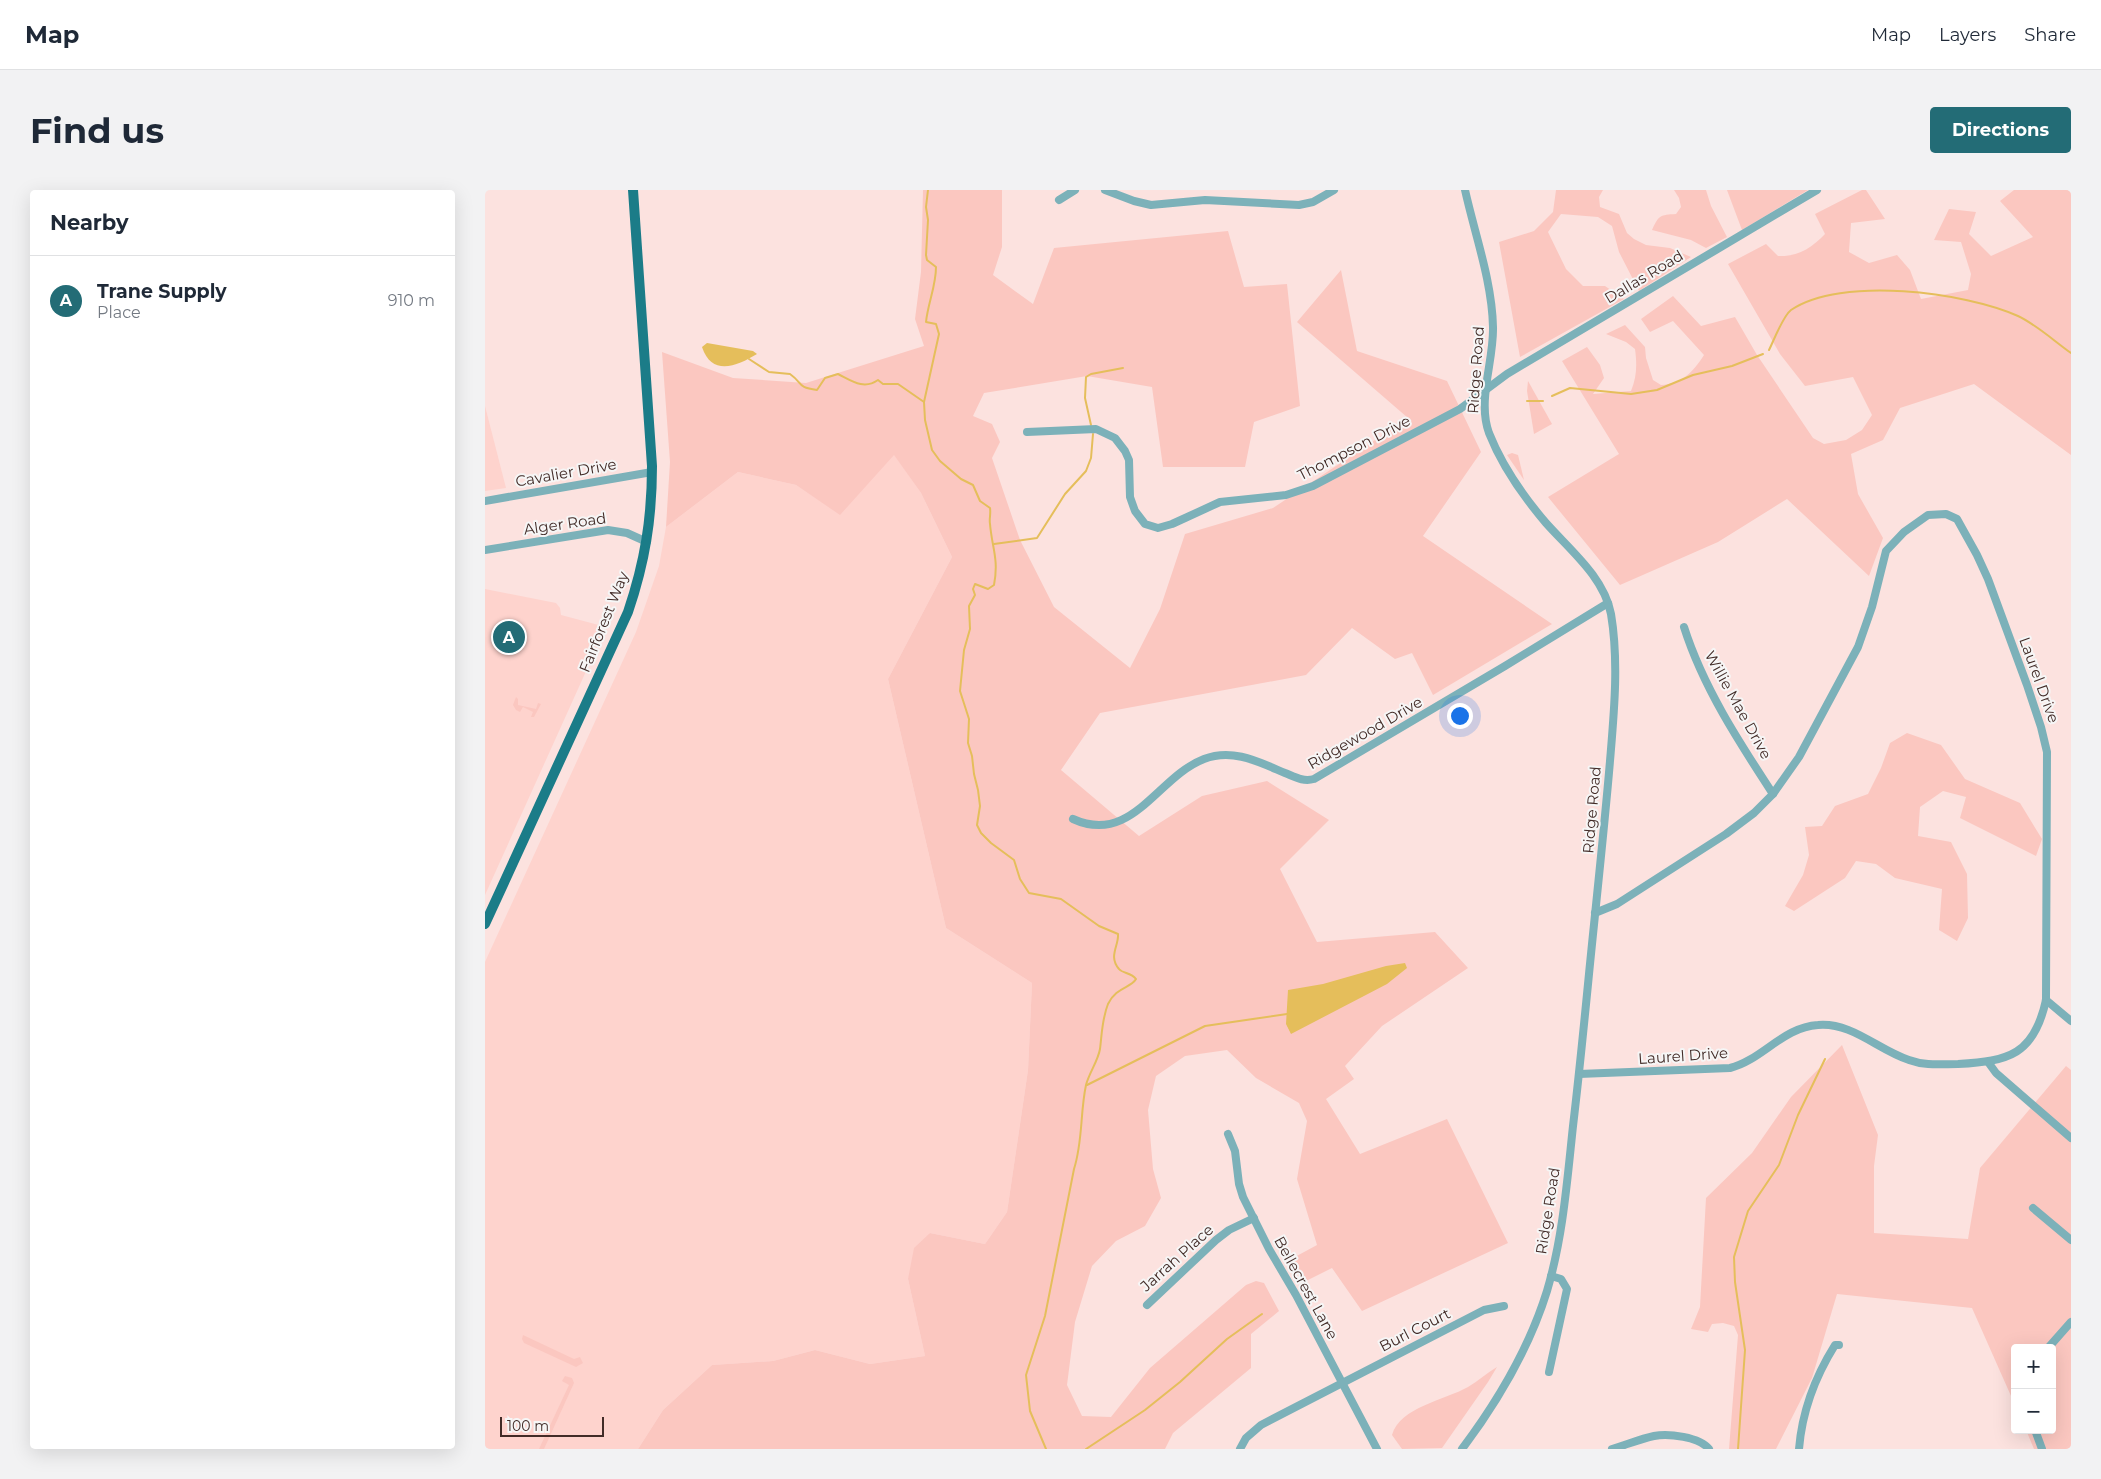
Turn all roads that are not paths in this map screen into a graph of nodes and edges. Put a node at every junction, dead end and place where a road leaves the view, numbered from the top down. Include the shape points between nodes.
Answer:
1 (633, 190) edge
2 (1075, 190) edge
3 (1105, 190) edge
4 (1334, 190) edge
5 (1465, 190) edge
6 (1817, 190) edge
7 (1059, 200) dead end
8 (1487, 389) junction
9 (1027, 432) dead end
10 (652, 472) junction
11 (485, 501) edge
12 (647, 542) junction
13 (485, 550) edge
14 (1608, 603) junction
15 (1684, 627) dead end
16 (1773, 794) junction
17 (1073, 819) dead end
18 (1595, 913) junction
19 (485, 924) edge
20 (2046, 1000) junction
21 (2071, 1021) edge
22 (1988, 1062) junction
23 (1579, 1074) junction
24 (1228, 1134) dead end
25 (2071, 1138) edge
26 (2033, 1208) dead end
27 (1253, 1218) junction
28 (2071, 1240) edge
29 (1551, 1276) junction
30 (1147, 1305) dead end
31 (1504, 1306) dead end
32 (2071, 1322) edge
33 (1839, 1344) dead end
34 (2052, 1344) edge
35 (1549, 1372) dead end
36 (1342, 1383) junction
37 (2036, 1434) edge
38 (1240, 1449) edge
39 (1377, 1449) edge
40 (1462, 1449) edge
41 (1612, 1449) edge
42 (1709, 1449) edge
43 (1799, 1449) edge
44 (2042, 1449) edge

1 - 10 main road, Fairforest Way
2 - 7 street
3 - 4 street via 1151,205 1205,200 1299,205 1313,202
5 - 8 street, Ridge Road via 1492,306 1493,339
6 - 8 street, Dallas Road via 1507,374
8 - 9 street, Thompson Drive via 1460,409 1313,486 1286,495 1220,502 1159,528 1145,524 1135,511 1130,497 1128,457 1121,444 1109,434 1096,429
8 - 14 street, Ridge Road via 1486,421 1502,459 1534,508 1591,572
10 - 11 street, Cavalier Drive
10 - 12 main road, Fairforest Way
12 - 13 street, Alger Road via 608,530
12 - 19 main road, Fairforest Way via 628,612
14 - 17 street, Ridgewood Drive via 1314,779 1301,779 1242,756 1216,756 1184,771 1123,821 1091,825
14 - 18 street, Ridge Road via 1613,634 1614,705
15 - 16 street, Willie Mae Drive via 1708,686
16 - 18 street, Laurel Drive via 1725,834 1617,904
16 - 20 street, Laurel Drive via 1799,757 1858,647 1888,547 1928,515 1953,516 1962,527 1988,579 2045,741 2049,769
18 - 23 street, Ridge Road
20 - 21 street
20 - 22 street, Laurel Drive via 2041,1022 2027,1043 2007,1057
22 - 23 street, Laurel Drive via 1916,1063 1849,1030 1817,1025 1795,1031 1747,1062 1730,1068
22 - 25 street via 1996,1074
23 - 29 street, Ridge Road via 1564,1218
24 - 27 street, Bellecrest Lane via 1235,1152 1239,1184
26 - 28 street
27 - 30 street, Jarrah Place via 1216,1240
27 - 36 street, Bellecrest Lane
29 - 35 street via 1561,1278 1567,1288
29 - 40 street, Ridge Road via 1535,1323 1514,1369
31 - 36 street, Burl Court via 1484,1310
32 - 34 street
33 - 43 street via 1823,1364 1807,1402
36 - 38 street, Burl Court via 1261,1425 1246,1438
36 - 39 street, Bellecrest Lane
37 - 44 street
41 - 42 street via 1661,1435 1701,1441

